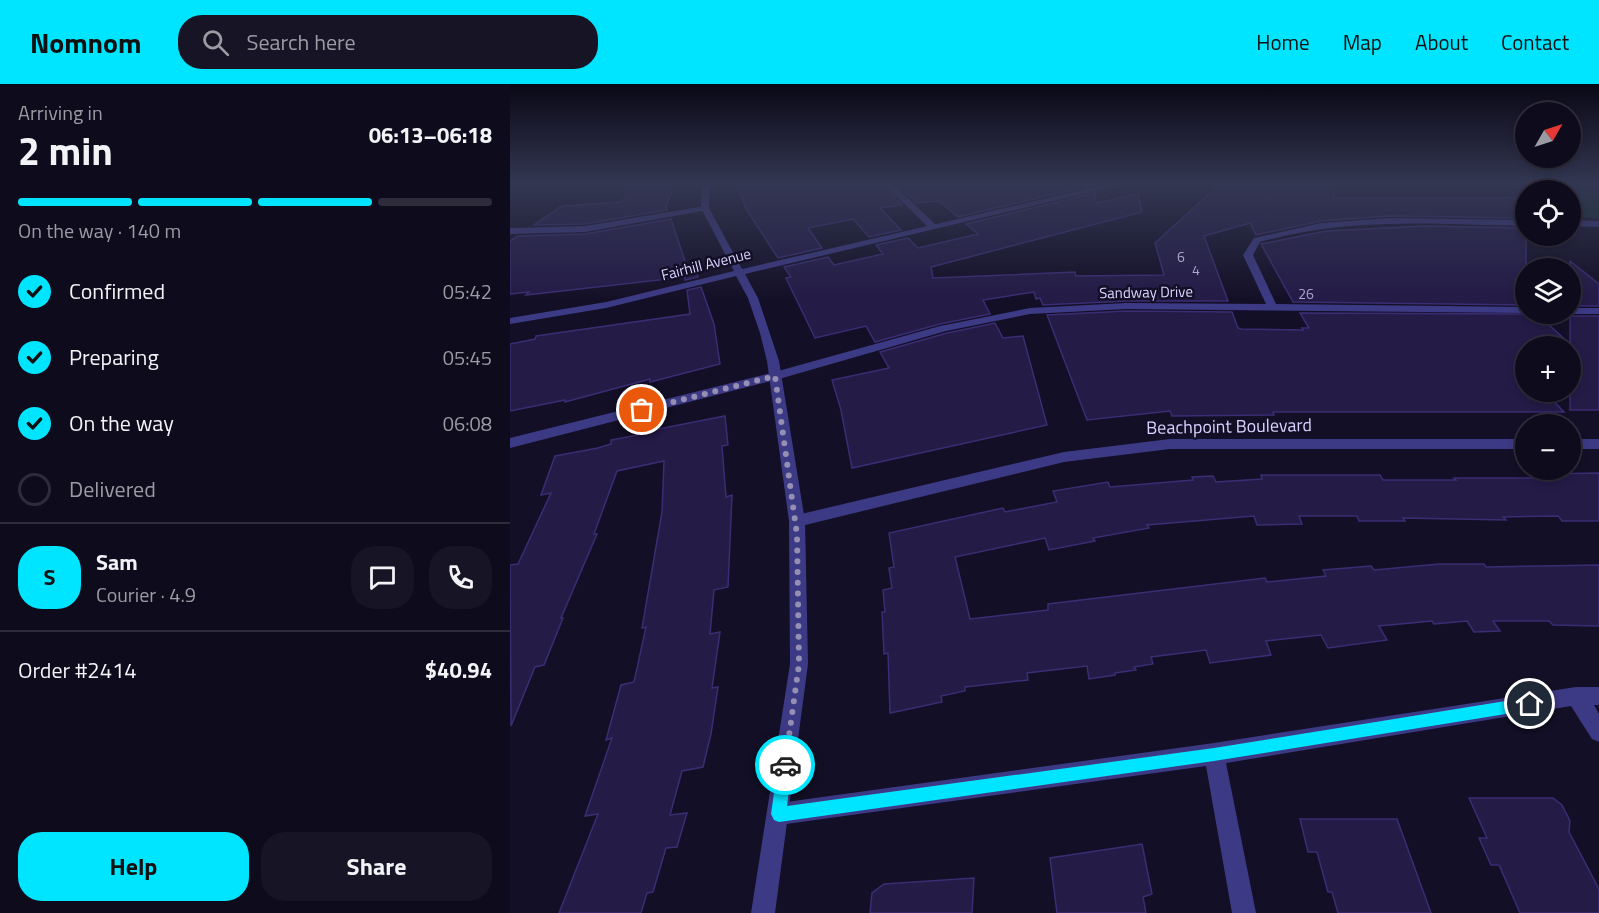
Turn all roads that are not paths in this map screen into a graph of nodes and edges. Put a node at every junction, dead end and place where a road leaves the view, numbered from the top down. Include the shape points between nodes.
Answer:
1 (625, 223) edge
2 (713, 223) edge
3 (928, 223) edge
4 (951, 223) edge
5 (1377, 223) edge
6 (1483, 223) edge
7 (1515, 223) edge
8 (1581, 223) edge
9 (1599, 224) edge
10 (933, 227) junction
11 (510, 231) edge
12 (738, 272) junction
13 (1272, 306) junction
14 (1515, 310) edge
15 (1581, 311) edge
16 (1599, 311) edge
17 (510, 321) edge
18 (775, 376) junction
19 (510, 444) edge
20 (1515, 444) edge
21 (1581, 444) edge
22 (1599, 444) edge
23 (797, 521) junction
24 (1576, 696) junction
25 (1599, 696) edge
26 (1599, 732) edge
27 (1214, 754) junction
28 (779, 814) junction
29 (763, 913) edge
30 (1244, 913) edge

1 - 11 street via 585,230
2 - 12 street
3 - 10 street
4 - 10 street, Fairhill Avenue
5 - 13 street via 1317,226 1257,240 1248,255
6 - 7 street
8 - 9 street
10 - 12 street, Fairhill Avenue
12 - 17 street, Fairhill Avenue via 606,305
12 - 18 street via 766,333
13 - 14 street, Sandway Drive
13 - 18 street, Sandway Drive via 1126,306 1030,311 944,328
15 - 16 street
18 - 19 street, Sandway Drive
18 - 23 street
20 - 23 street, Beachpoint Boulevard via 1170,444 1064,457
21 - 22 street
23 - 28 street via 799,664
24 - 25 street
24 - 26 street
24 - 27 street
27 - 28 street
27 - 30 street
28 - 29 street

